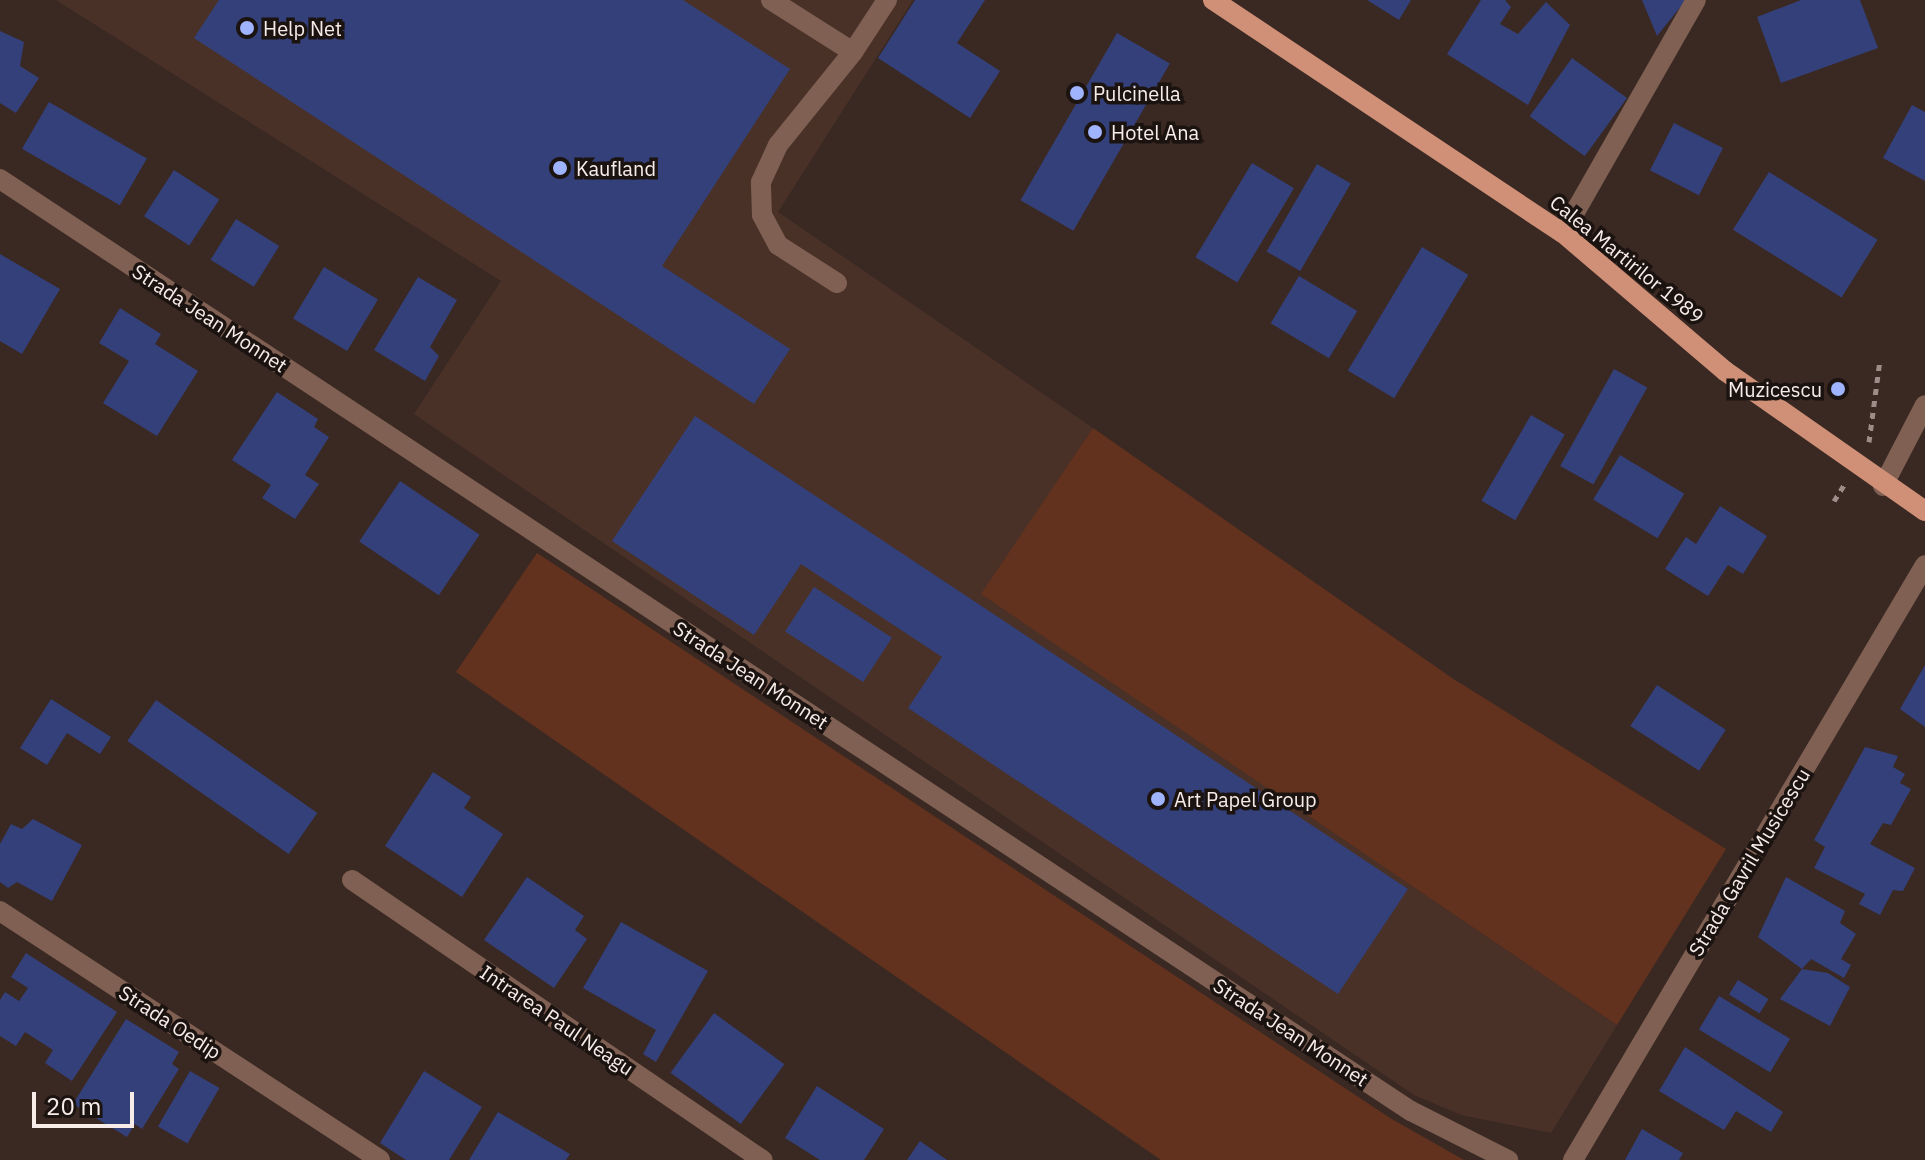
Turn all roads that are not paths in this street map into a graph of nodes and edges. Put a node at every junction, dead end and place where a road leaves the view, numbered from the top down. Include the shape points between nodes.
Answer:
1 (771, 0) edge
2 (887, 0) edge
3 (1213, 0) edge
4 (1696, 0) edge
5 (853, 52) junction
6 (0, 179) edge
7 (1563, 233) junction
8 (837, 283) dead end
9 (1925, 405) edge
10 (1883, 486) junction
11 (1925, 511) edge
12 (1925, 565) edge
13 (352, 880) dead end
14 (0, 911) edge
15 (380, 1160) edge
16 (763, 1160) edge
17 (1508, 1160) edge
18 (1573, 1160) edge

1 - 5 street
2 - 5 street
3 - 7 main road, Calea Martirilor 1989
4 - 7 street
5 - 8 street via 778,145 761,182 762,215 778,245
6 - 17 street, Strada Jean Monnet via 1411,1111
7 - 10 main road, Calea Martirilor 1989 via 1725,371
9 - 10 street
10 - 11 main road, Calea Martirilor 1989
12 - 18 street, Strada Gavril Musicescu
13 - 16 street, Intrarea Paul Neagu
14 - 15 street, Strada Oedip

